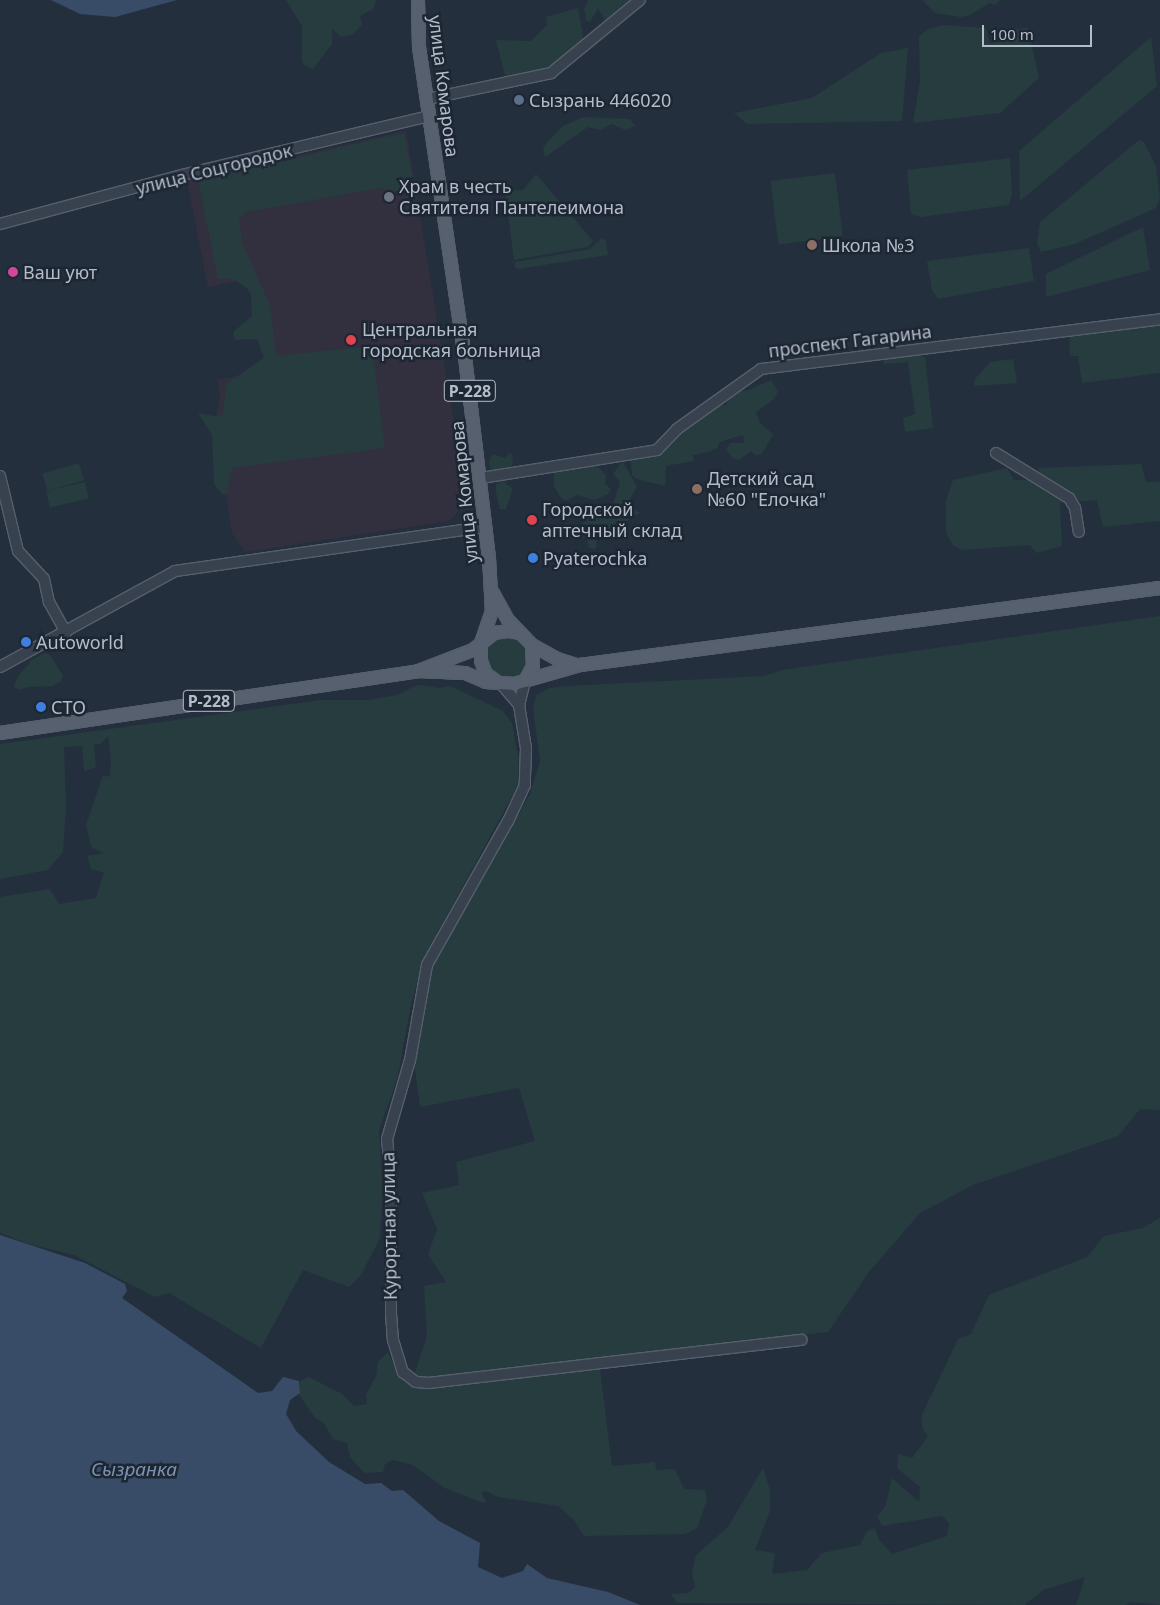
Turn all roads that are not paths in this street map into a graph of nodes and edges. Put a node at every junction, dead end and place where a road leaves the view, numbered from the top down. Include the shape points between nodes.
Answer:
1 (418, 0) edge
2 (640, 0) edge
3 (426, 99) junction
4 (429, 116) junction
5 (0, 224) edge
6 (1160, 320) edge
7 (996, 453) dead end
8 (0, 476) edge
9 (482, 478) junction
10 (5, 515) edge
11 (486, 527) junction
12 (1079, 532) dead end
13 (1160, 588) edge
14 (493, 593) junction
15 (66, 633) junction
16 (519, 634) junction
17 (481, 644) junction
18 (532, 645) junction
19 (580, 665) junction
20 (0, 668) edge
21 (418, 671) junction
22 (525, 680) junction
23 (501, 684) junction
24 (519, 705) junction
25 (0, 732) edge
26 (802, 1340) dead end

1 - 3 main road, улица Комарова / Р-228 via 417,26
2 - 3 street via 551,73
3 - 4 main road, улица Комарова / Р-228
4 - 5 street, улица Соцгородок
4 - 9 main road, улица Комарова / Р-228
6 - 9 street, проспект Гагарина via 761,369 677,429 657,450
7 - 12 street via 1069,498 1075,508
8 - 10 street
9 - 11 main road, улица Комарова / Р-228
10 - 15 street via 18,551 44,579 49,602
11 - 14 main road, улица Комарова / Р-228
11 - 15 street via 175,571 130,593
13 - 19 main road
14 - 16 main road, Р-228
14 - 17 main road, Р-228
15 - 20 street
16 - 17 main road, Р-228 via 509,630 494,633
16 - 18 main road, Р-228
17 - 21 main road, Р-228
17 - 23 main road, Р-228 via 482,667
18 - 19 main road via 557,659
18 - 22 main road via 533,666
19 - 22 main road
21 - 23 main road, Р-228 via 465,673
21 - 25 main road, Р-228
22 - 23 main road, Р-228
22 - 24 street, Курортная улица
23 - 24 street
24 - 26 street, Курортная улица via 526,748 525,785 427,965 410,1060 387,1139 391,1179 391,1313 393,1340 403,1372 416,1382 429,1383

